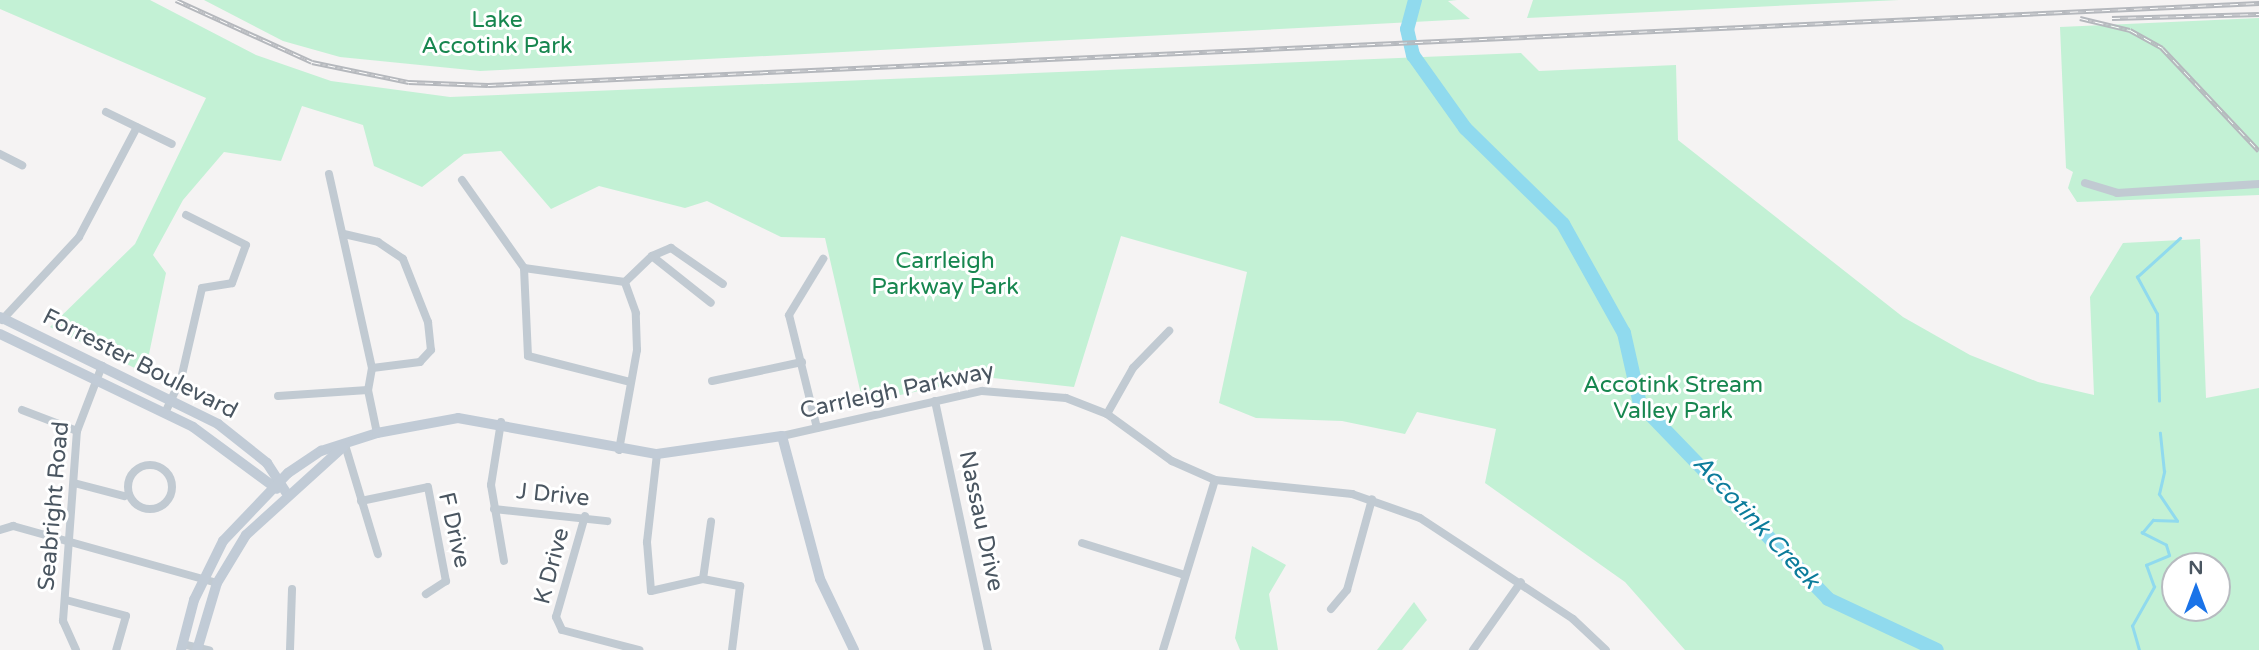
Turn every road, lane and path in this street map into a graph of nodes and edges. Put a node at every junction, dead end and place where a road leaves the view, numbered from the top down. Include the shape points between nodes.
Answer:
1 (106, 112) dead end
2 (137, 127) junction
3 (172, 144) dead end
4 (0, 154) edge
5 (22, 165) dead end
6 (329, 174) dead end
7 (462, 180) dead end
8 (2085, 183) dead end
9 (2259, 184) edge
10 (186, 215) dead end
11 (344, 234) junction
12 (652, 256) junction
13 (823, 259) dead end
14 (524, 268) junction
15 (625, 282) junction
16 (723, 284) dead end
17 (711, 303) dead end
18 (1, 319) edge
19 (1169, 331) dead end
20 (0, 334) edge
21 (802, 362) junction
22 (102, 366) junction
23 (372, 368) junction
24 (95, 380) junction
25 (712, 381) dead end
26 (630, 382) junction
27 (368, 390) junction
28 (278, 396) dead end
29 (172, 399) junction
30 (935, 401) junction
31 (22, 410) dead end
32 (165, 413) junction
33 (1107, 414) junction
34 (501, 422) junction
35 (817, 428) junction
36 (77, 431) junction
37 (377, 433) junction
38 (782, 436) junction
39 (345, 445) junction
40 (619, 450) junction
41 (657, 454) junction
42 (281, 479) junction
43 (1215, 480) junction
44 (74, 483) junction
45 (271, 487) junction
46 (286, 492) junction
47 (124, 496) junction
48 (1372, 499) junction
49 (361, 501) junction
50 (494, 509) junction
51 (585, 516) junction
52 (607, 521) dead end
53 (711, 522) dead end
54 (0, 530) edge
55 (71, 543) junction
56 (1082, 543) dead end
57 (378, 554) dead end
58 (504, 561) dead end
59 (1185, 575) junction
60 (203, 578) junction
61 (703, 579) junction
62 (1521, 582) junction
63 (217, 583) junction
64 (292, 589) dead end
65 (426, 594) dead end
66 (66, 600) junction
67 (1331, 609) dead end
68 (181, 647) edge
69 (201, 649) edge
70 (76, 650) edge
71 (116, 650) edge
72 (290, 650) edge
73 (639, 650) edge
74 (732, 650) edge
75 (854, 650) edge
76 (988, 650) edge
77 (1163, 650) edge
78 (1473, 650) edge
79 (1606, 650) edge

1 - 2 street
2 - 3 street
2 - 18 street via 79,237
4 - 5 street
6 - 11 street
7 - 14 street
8 - 9 street via 2117,193
10 - 29 street via 246,245 232,283 202,288
11 - 23 street
11 - 23 street via 378,242 403,259 428,322 431,350 420,362
12 - 15 street
12 - 16 street via 671,248
12 - 17 street
13 - 21 street via 789,315
14 - 15 street
14 - 26 street via 528,356
15 - 26 street via 636,313
18 - 22 street, Forrester Boulevard
19 - 33 street via 1133,368
20 - 24 street, Forrester Boulevard
21 - 25 street
21 - 35 street
22 - 24 street, Seabright Road
22 - 29 street, Forrester Boulevard
23 - 27 street
24 - 32 street, Forrester Boulevard
24 - 36 street, Seabright Road
26 - 40 street
27 - 28 street
27 - 37 street
29 - 32 street
29 - 42 street, Forrester Boulevard via 238,438
30 - 33 street, Carrleigh Parkway via 1023,390
30 - 35 street, Carrleigh Parkway
30 - 76 street, Nassau Drive
31 - 36 street
32 - 45 street, Forrester Boulevard via 229,450
33 - 43 street, Carrleigh Parkway via 1172,461
34 - 37 street, Carrleigh Parkway via 438,419
34 - 40 street, Carrleigh Parkway
34 - 50 street via 491,468
35 - 38 street, Carrleigh Parkway
36 - 44 street, Seabright Road
37 - 39 street, Carrleigh Parkway
38 - 41 street, Carrleigh Parkway
38 - 75 street via 820,579
39 - 42 street, Carrleigh Parkway via 321,452
39 - 46 street, Carrleigh Parkway
39 - 49 street
40 - 41 street, Carrleigh Parkway
41 - 61 street via 646,551 651,591
42 - 45 street, Carrleigh Parkway
42 - 46 street, Forrester Boulevard
43 - 48 street, Carrleigh Parkway
43 - 59 street
44 - 47 street
44 - 55 street, Seabright Road
45 - 46 street, Forrester Boulevard
45 - 60 street, Carrleigh Parkway via 234,525
46 - 63 street, Carrleigh Parkway via 246,535
47 - 47 street via 158,508 174,494 172,479 145,467 131,470
48 - 62 street, Carrleigh Parkway via 1439,528
48 - 67 street via 1347,590
49 - 57 street
49 - 65 street, F Drive via 428,487 446,581
50 - 51 street, J Drive
50 - 58 street
51 - 52 street, J Drive
51 - 73 street, K Drive via 556,617 562,630
53 - 61 street
54 - 55 street via 13,526
55 - 60 street
55 - 66 street, Seabright Road
56 - 59 street
59 - 77 street
60 - 63 street
60 - 68 street, Carrleigh Parkway
61 - 74 street via 740,586
62 - 78 street
62 - 79 street, Carrleigh Parkway
63 - 69 street, Carrleigh Parkway
64 - 72 street
66 - 70 street, Seabright Road via 63,621
66 - 71 street via 126,616
68 - 69 street

